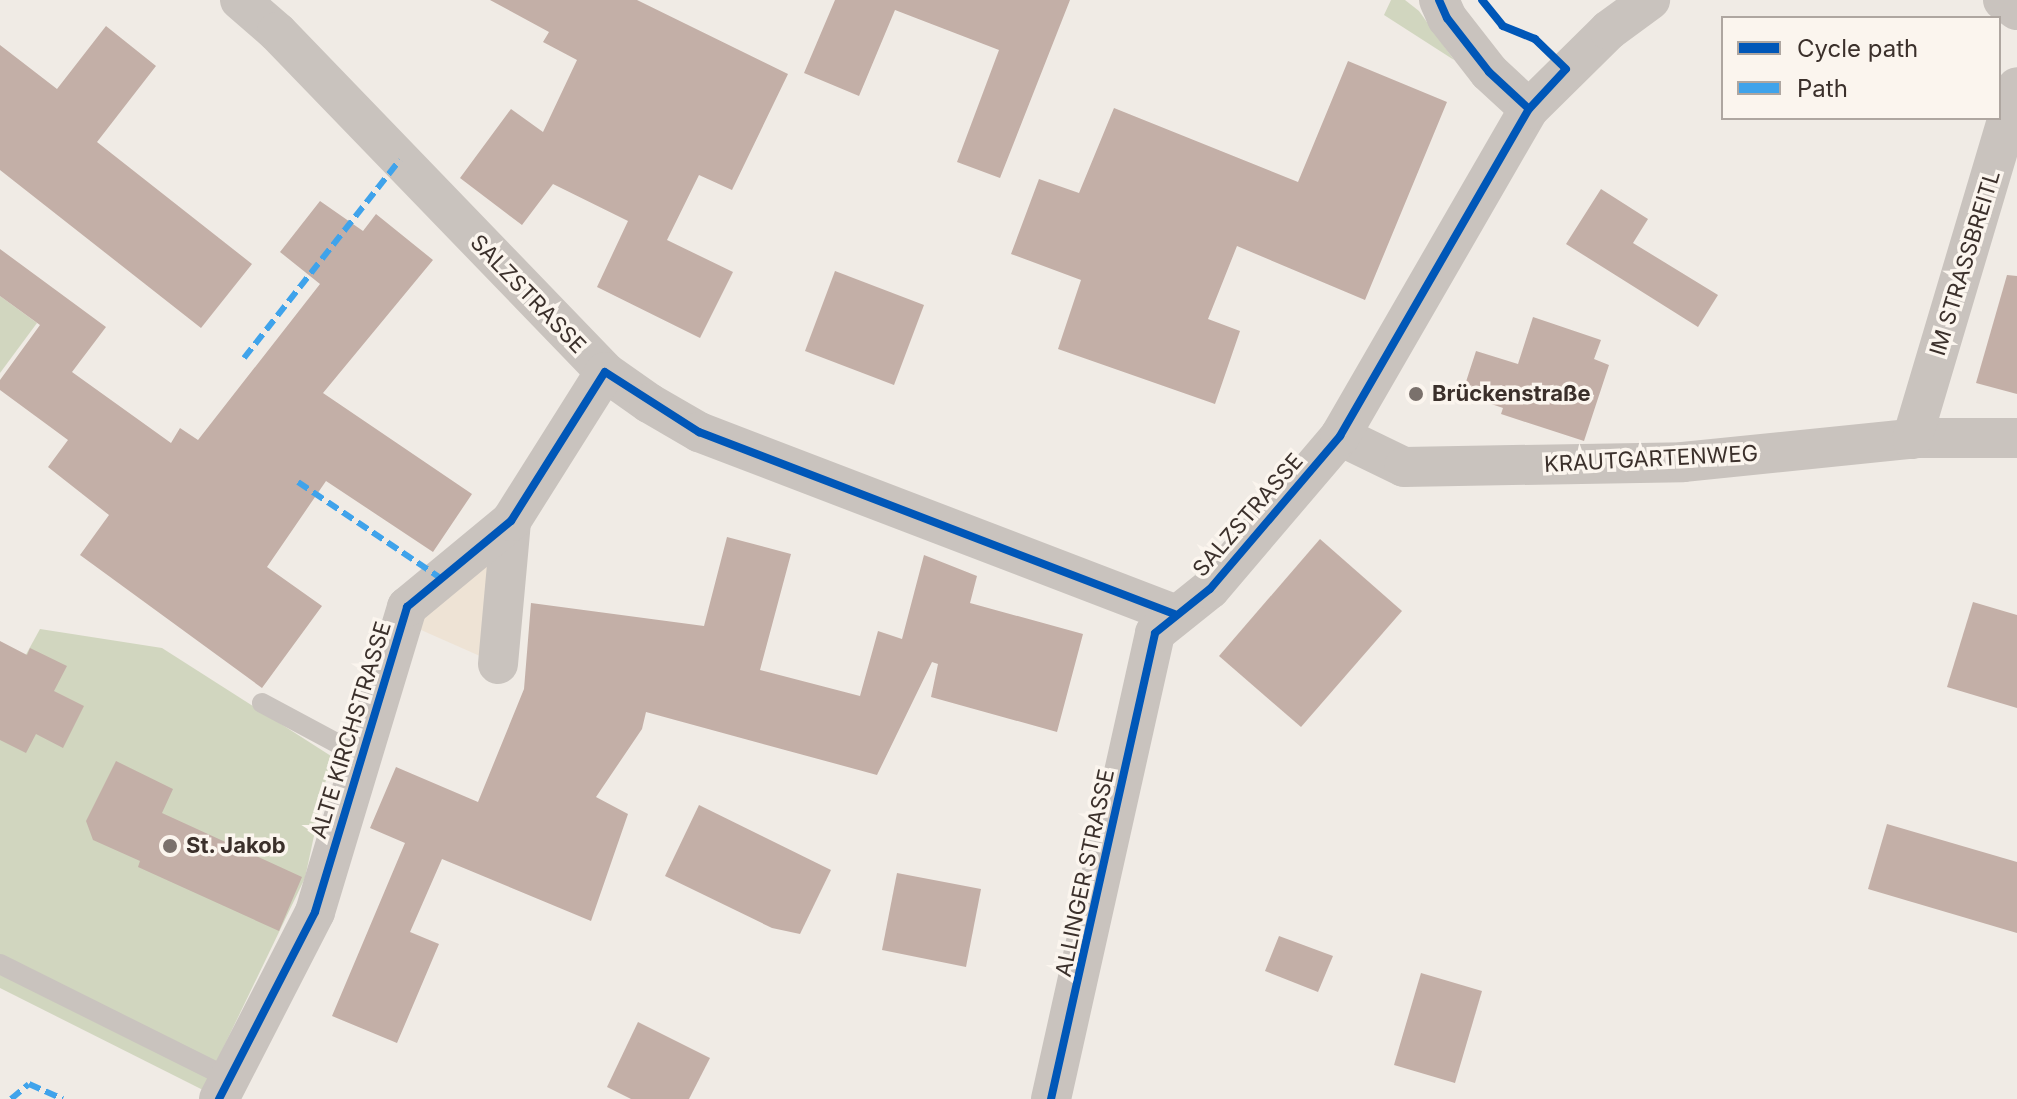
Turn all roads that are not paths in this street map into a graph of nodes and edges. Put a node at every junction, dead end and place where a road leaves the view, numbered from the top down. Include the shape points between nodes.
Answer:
1 (240, 0) edge
2 (1439, 0) edge
3 (1650, 0) edge
4 (2003, 0) edge
5 (2017, 10) edge
6 (2017, 87) edge
7 (1529, 109) junction
8 (605, 372) junction
9 (1340, 436) junction
10 (2017, 438) edge
11 (1912, 439) junction
12 (511, 521) junction
13 (1174, 614) junction
14 (498, 664) dead end
15 (262, 703) dead end
16 (359, 755) junction
17 (0, 964) edge
18 (224, 1089) edge
19 (1051, 1099) edge

1 - 8 street, SALZSTRASSE
2 - 7 street via 1489,72
3 - 7 street, SALZSTRASSE via 1609,30
4 - 5 street
6 - 11 street, IM STRASSBREITL
7 - 9 street, SALZSTRASSE
8 - 12 street, ALTE KIRCHSTRASSE
8 - 13 street, SALZSTRASSE via 699,432
9 - 11 street, KRAUTGARTENWEG via 1404,467 1683,462
9 - 13 street, SALZSTRASSE via 1210,589
10 - 11 street, KRAUTGARTENWEG
12 - 14 street, ALTE KIRCHSTRASSE
12 - 16 street, ALTE KIRCHSTRASSE via 407,607
13 - 19 street, ALLINGER STRASSE via 1155,633
15 - 16 lane
16 - 18 street, ALTE KIRCHSTRASSE via 315,912
17 - 18 lane

